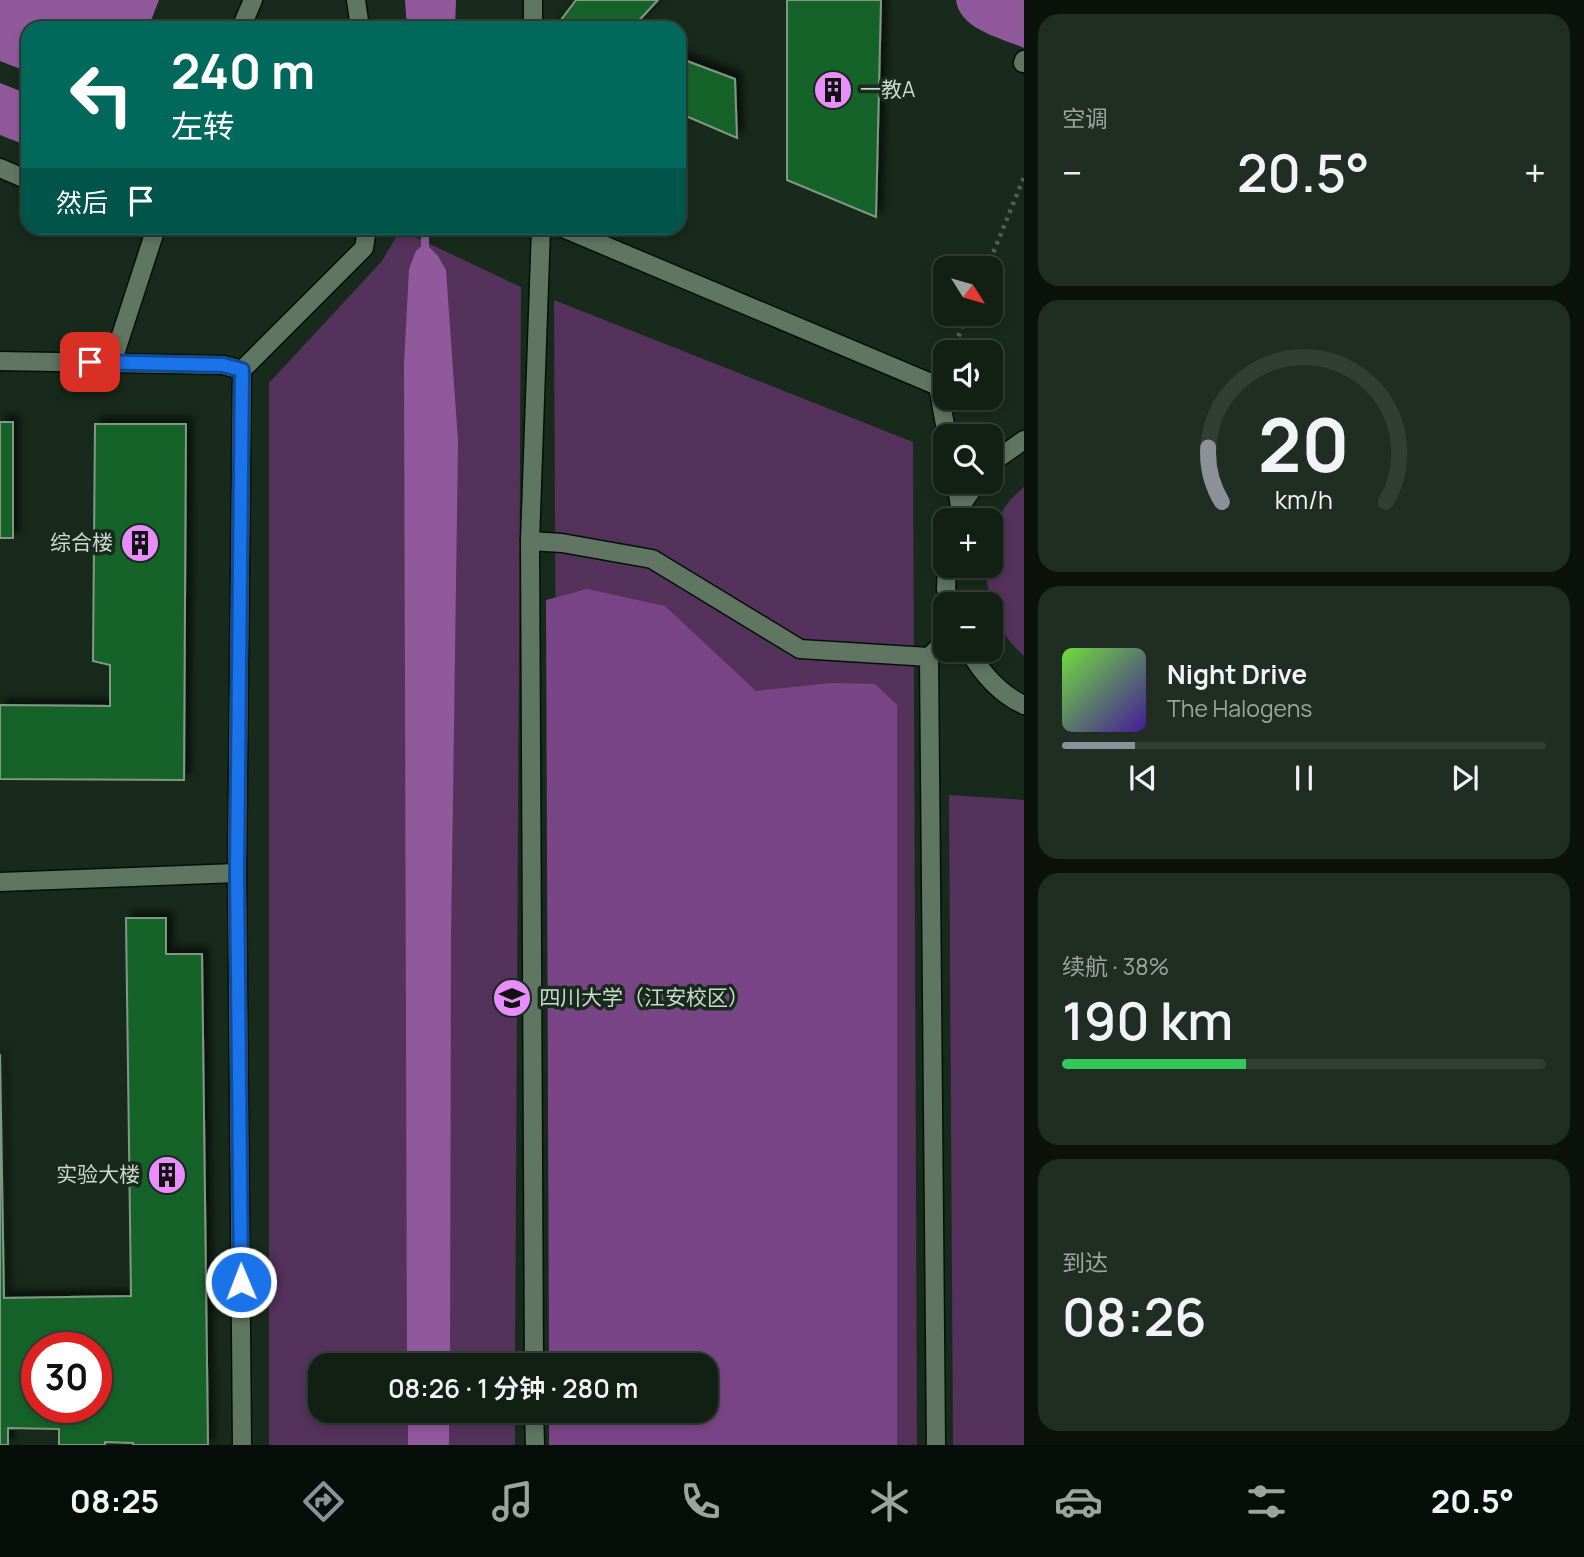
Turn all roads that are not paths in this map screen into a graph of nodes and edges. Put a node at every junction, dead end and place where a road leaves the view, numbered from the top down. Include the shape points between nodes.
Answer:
1 (253, 0) edge
2 (356, 0) edge
3 (533, 0) edge
4 (247, 21) edge
5 (359, 21) edge
6 (533, 21) edge
7 (0, 168) edge
8 (21, 177) edge
9 (148, 235) edge
10 (366, 235) edge
11 (541, 235) edge
12 (580, 235) edge
13 (0, 361) edge
14 (112, 363) junction
15 (242, 370) junction
16 (945, 424) edge
17 (1024, 440) edge
18 (1003, 455) edge
19 (530, 541) junction
20 (933, 653) edge
21 (929, 657) junction
22 (975, 662) edge
23 (1024, 705) edge
24 (237, 873) junction
25 (0, 881) edge
26 (534, 1353) edge
27 (534, 1423) edge
28 (242, 1445) edge
29 (534, 1445) edge
30 (936, 1445) edge

1 - 4 street
2 - 5 street
3 - 6 street
7 - 8 street
9 - 14 street
10 - 15 street via 364,248
11 - 19 street
12 - 16 street via 938,386
13 - 14 street
14 - 15 street via 223,365
15 - 24 street
17 - 18 street
19 - 21 street via 652,559 800,649
19 - 26 street
20 - 21 street
21 - 30 street
22 - 23 street via 1013,700
24 - 25 street
24 - 28 street
27 - 29 street

